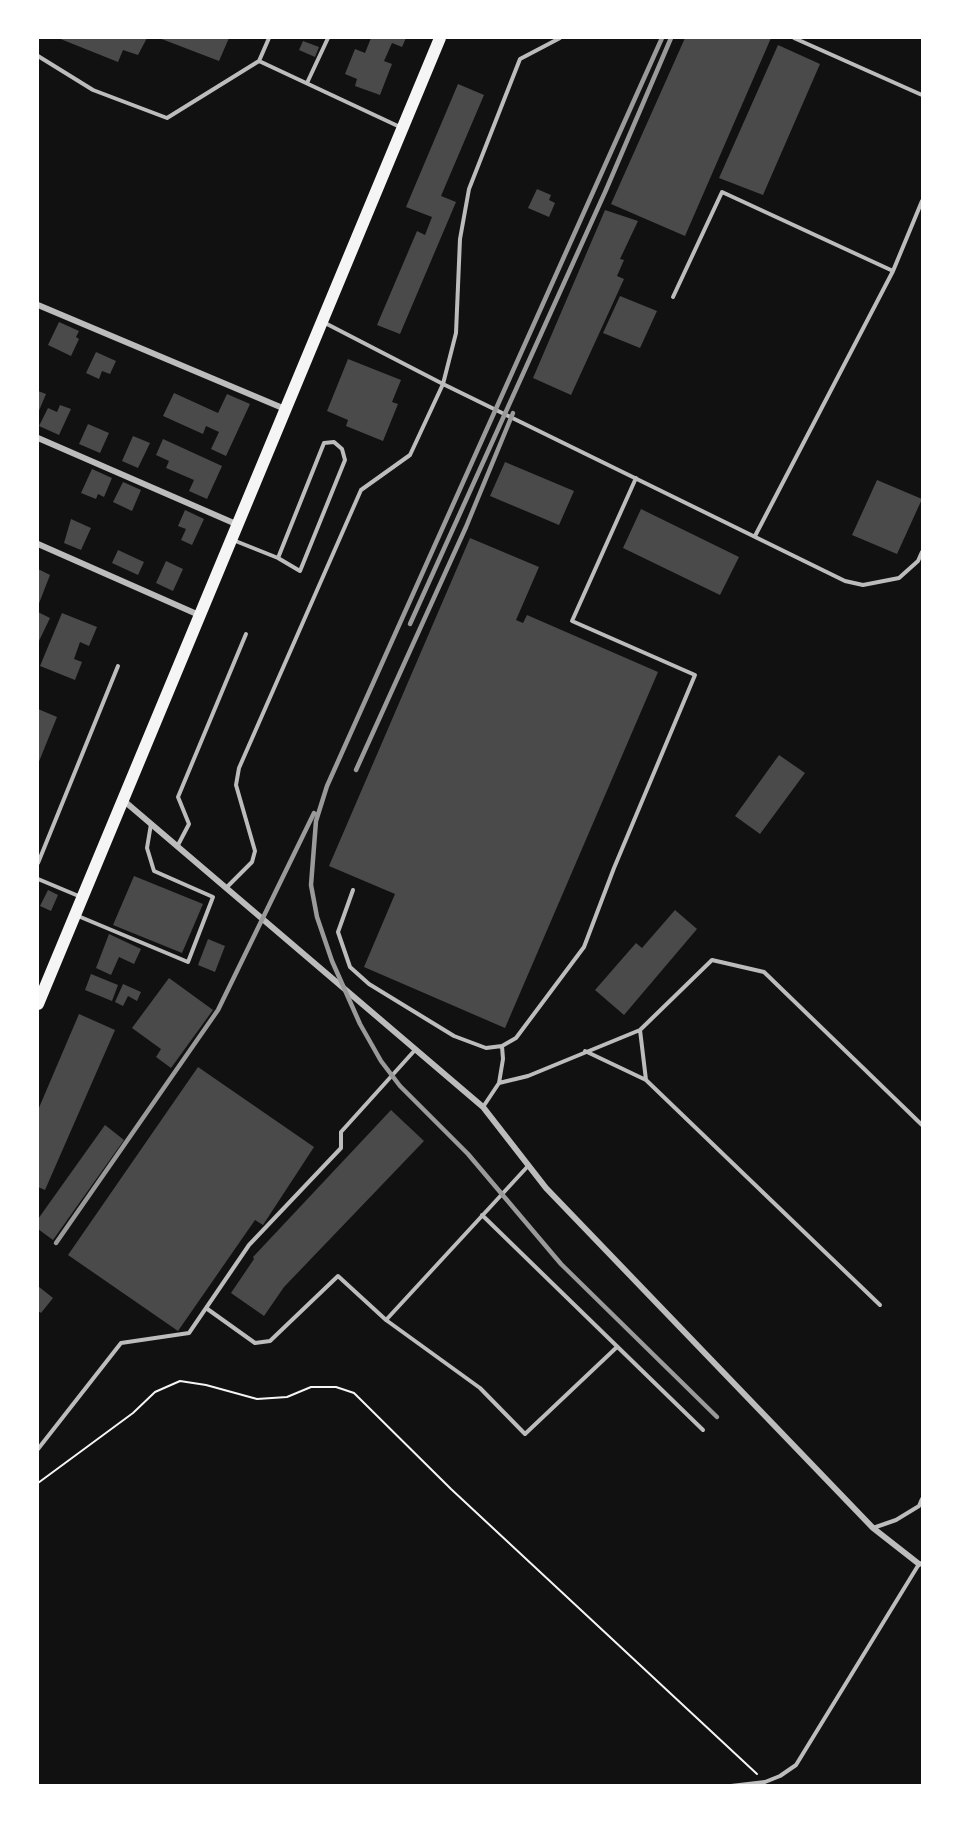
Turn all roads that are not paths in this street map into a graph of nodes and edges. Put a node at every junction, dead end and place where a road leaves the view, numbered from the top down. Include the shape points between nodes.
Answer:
1 (269, 38) edge
2 (328, 38) edge
3 (440, 38) edge
4 (560, 38) edge
5 (794, 38) edge
6 (38, 56) edge
7 (259, 61) junction
8 (307, 83) junction
9 (922, 94) edge
10 (402, 128) junction
11 (922, 201) edge
12 (893, 271) junction
13 (672, 297) dead end
14 (38, 305) edge
15 (321, 321) junction
16 (443, 384) junction
17 (285, 409) junction
18 (38, 438) edge
19 (636, 478) junction
20 (236, 524) junction
21 (755, 536) junction
22 (230, 539) junction
23 (38, 544) edge
24 (922, 552) edge
25 (278, 558) junction
26 (198, 615) junction
27 (246, 633) dead end
28 (118, 666) dead end
29 (122, 800) junction
30 (151, 824) junction
31 (178, 845) junction
32 (38, 863) edge
33 (38, 879) edge
34 (226, 888) junction
35 (353, 890) dead end
36 (81, 897) junction
37 (74, 915) junction
38 (38, 1004) edge
39 (640, 1030) junction
40 (502, 1046) junction
41 (416, 1049) junction
42 (585, 1051) junction
43 (646, 1080) junction
44 (499, 1083) junction
45 (483, 1107) junction
46 (922, 1125) edge
47 (529, 1166) junction
48 (482, 1215) junction
49 (880, 1305) dead end
50 (206, 1308) junction
51 (386, 1320) junction
52 (617, 1347) junction
53 (703, 1430) dead end
54 (38, 1449) edge
55 (922, 1499) edge
56 (873, 1528) junction
57 (921, 1564) edge
58 (731, 1785) edge

1 - 7 lane
2 - 8 lane
3 - 10 main road
4 - 16 lane via 520,59 468,189 460,239 456,333
5 - 9 lane
6 - 7 lane via 93,90 167,118
7 - 8 lane
8 - 10 lane
10 - 15 main road
11 - 12 lane
12 - 13 lane via 722,192
12 - 21 lane
14 - 17 street
15 - 16 lane
15 - 17 main road
16 - 19 lane
16 - 34 lane via 410,455 361,490 239,768 236,785 255,851 252,862
17 - 20 main road
18 - 20 street
19 - 21 lane
19 - 40 lane via 572,621 695,675 584,947 516,1038
20 - 22 main road
21 - 24 lane via 845,581 864,585 899,578
22 - 25 lane
22 - 26 main road
23 - 26 street
25 - 25 lane via 300,571 345,460 342,449 334,442 324,443
26 - 29 main road
27 - 31 lane via 178,797 189,824
28 - 32 lane
29 - 30 street
29 - 36 main road
30 - 31 street
30 - 37 lane via 147,848 154,870 213,897 188,962
31 - 34 street
33 - 36 lane
34 - 41 street
35 - 40 lane via 338,932 350,967 369,984 454,1035 486,1048
36 - 37 main road
37 - 38 main road
39 - 42 lane
39 - 43 lane
39 - 46 lane via 712,960 764,972
40 - 44 lane
41 - 45 street
41 - 50 lane via 340,1132 341,1148 249,1245
42 - 43 lane
42 - 44 lane via 528,1076
43 - 49 lane
44 - 45 lane
45 - 47 street
47 - 48 lane
47 - 56 street
48 - 51 lane
48 - 52 lane
50 - 51 lane via 255,1343 270,1341 338,1276
50 - 54 lane via 189,1333 121,1343
51 - 52 lane via 480,1388 525,1434
52 - 53 lane
55 - 56 lane via 919,1506 896,1520
56 - 57 street
57 - 58 lane via 796,1765 765,1782

